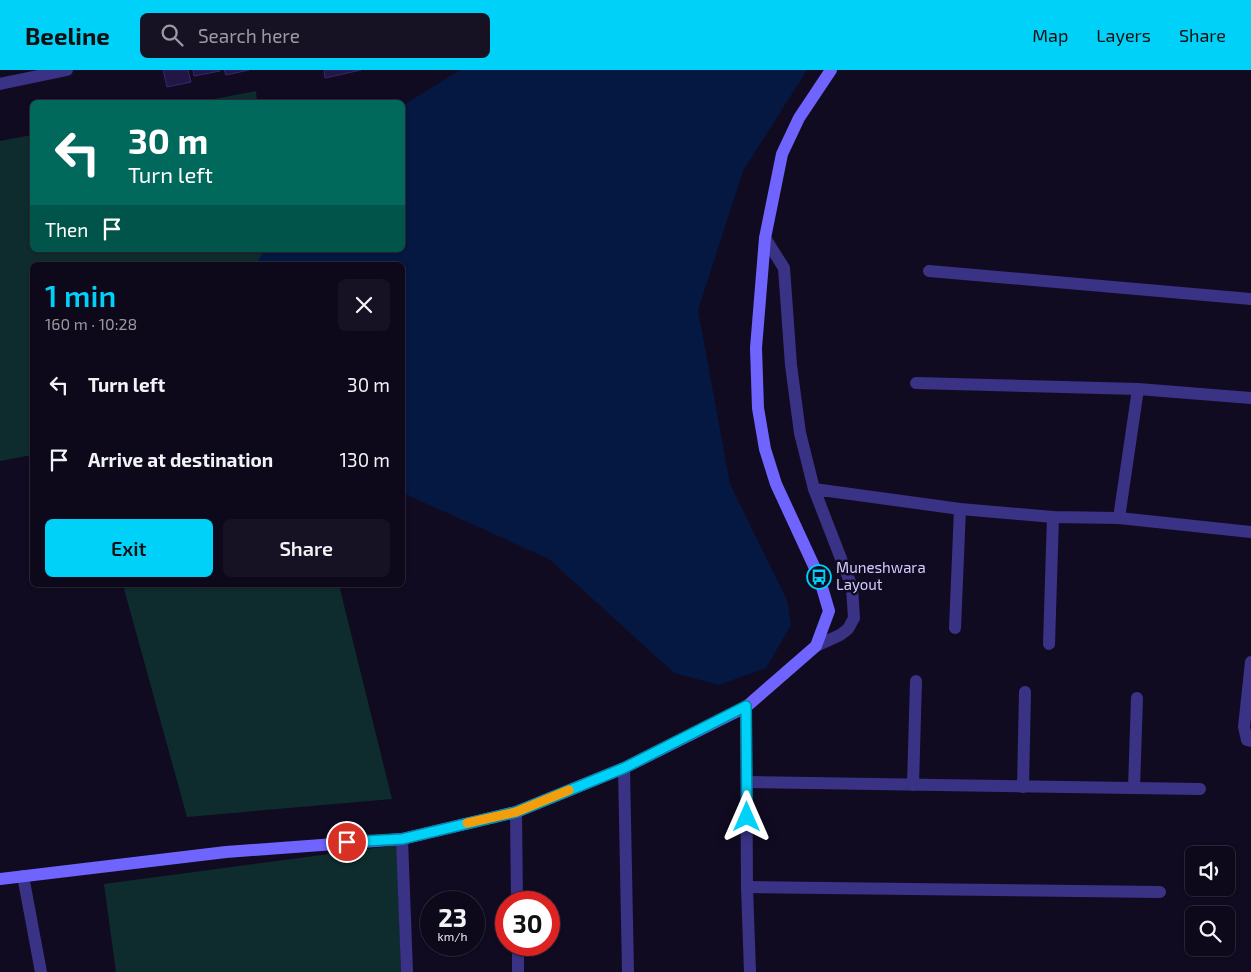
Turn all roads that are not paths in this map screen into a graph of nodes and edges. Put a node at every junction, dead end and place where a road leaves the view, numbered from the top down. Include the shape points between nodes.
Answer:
1 (67, 70) edge
2 (831, 70) edge
3 (0, 84) edge
4 (765, 238) junction
5 (929, 271) dead end
6 (1251, 300) edge
7 (916, 383) dead end
8 (1138, 389) junction
9 (1251, 398) edge
10 (814, 489) junction
11 (960, 509) junction
12 (1053, 517) junction
13 (1119, 518) junction
14 (1251, 532) edge
15 (955, 628) dead end
16 (1049, 644) dead end
17 (816, 646) junction
18 (1251, 662) edge
19 (916, 682) dead end
20 (1025, 692) dead end
21 (1137, 698) dead end
22 (746, 706) junction
23 (1251, 741) edge
24 (624, 768) junction
25 (747, 782) junction
26 (913, 785) junction
27 (1023, 787) junction
28 (1134, 788) junction
29 (1200, 789) dead end
30 (516, 812) junction
31 (402, 839) junction
32 (23, 876) junction
33 (0, 879) edge
34 (747, 887) junction
35 (518, 891) edge
36 (1160, 892) dead end
37 (518, 956) edge
38 (41, 972) edge
39 (407, 972) edge
40 (518, 972) edge
41 (628, 972) edge
42 (750, 972) edge

1 - 3 street
2 - 4 street via 799,118 782,154
4 - 10 street via 784,268 791,365 799,423
4 - 17 street via 756,348 758,408 765,449 776,484 818,577 828,611
5 - 6 street
7 - 8 street
8 - 9 street
8 - 13 street
10 - 11 street
10 - 17 street via 852,587 854,618 840,635
11 - 12 street
11 - 15 street
12 - 13 street
12 - 16 street
13 - 14 street
17 - 22 street
18 - 23 street via 1244,727 1244,735
19 - 26 street
20 - 27 street
21 - 28 street
22 - 24 street
22 - 25 street
24 - 30 street
24 - 41 street
25 - 26 street
25 - 34 street
26 - 27 street
27 - 28 street
28 - 29 street
30 - 31 street
30 - 35 street
31 - 32 street via 226,852
31 - 39 street
32 - 33 street
32 - 38 street
34 - 36 street
34 - 42 street
37 - 40 street

